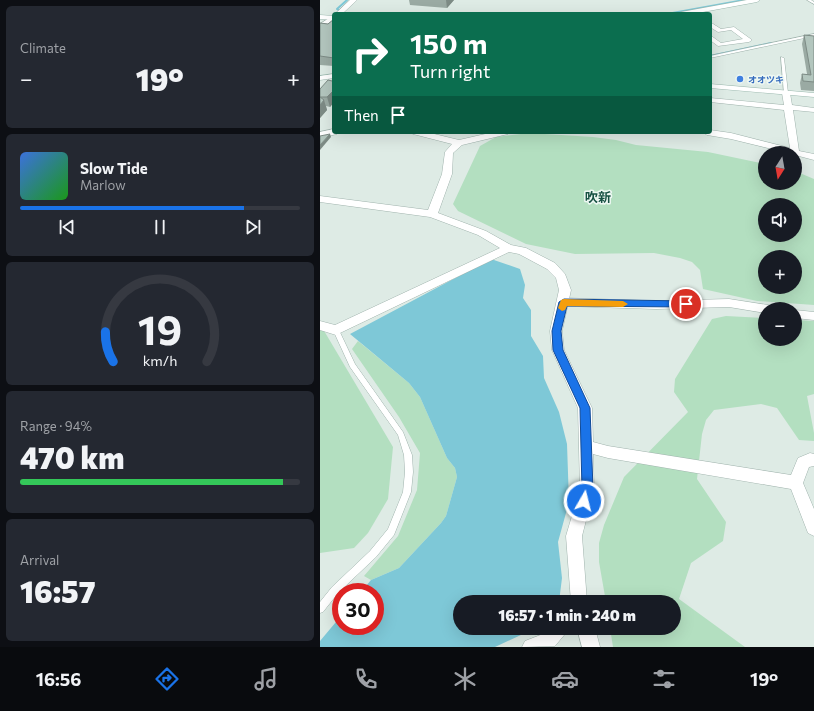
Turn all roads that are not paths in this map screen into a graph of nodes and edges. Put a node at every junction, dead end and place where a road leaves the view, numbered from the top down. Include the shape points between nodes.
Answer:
1 (354, 0) edge
2 (757, 0) edge
3 (809, 0) edge
4 (814, 3) edge
5 (340, 12) edge
6 (699, 12) edge
7 (332, 16) edge
8 (320, 17) edge
9 (332, 19) edge
10 (712, 25) edge
11 (320, 27) edge
12 (814, 35) edge
13 (712, 39) edge
14 (712, 57) edge
15 (782, 58) dead end
16 (332, 76) edge
17 (322, 79) edge
18 (712, 86) edge
19 (786, 93) junction
20 (814, 95) edge
21 (712, 100) edge
22 (788, 108) junction
23 (814, 110) edge
24 (332, 132) edge
25 (712, 133) edge
26 (424, 134) edge
27 (497, 134) edge
28 (320, 135) edge
29 (459, 143) junction
30 (774, 146) edge
31 (794, 146) edge
32 (802, 153) edge
33 (814, 157) edge
34 (320, 199) edge
35 (432, 214) junction
36 (508, 248) junction
37 (564, 302) junction
38 (758, 307) edge
39 (802, 315) edge
40 (814, 316) edge
41 (320, 325) edge
42 (336, 330) junction
43 (585, 446) junction
44 (814, 460) edge
45 (796, 483) junction
46 (814, 528) edge
47 (578, 595) edge
48 (320, 609) edge
49 (553, 635) edge
50 (588, 635) edge
51 (531, 647) edge
52 (591, 647) edge

1 - 5 street
2 - 6 street
3 - 4 lane
7 - 8 street
9 - 11 street
10 - 13 street via 720,31 732,28 749,40 720,45
12 - 14 lane
15 - 19 lane
16 - 17 street
18 - 19 street
19 - 20 street
19 - 22 street
21 - 22 street
22 - 23 street
22 - 31 street
24 - 28 street
25 - 30 street
26 - 29 street
27 - 29 street
29 - 35 street via 449,152 446,174
32 - 33 street
34 - 35 street
35 - 36 street via 482,233
36 - 37 street via 522,251 551,266 564,281
36 - 42 street
37 - 38 street via 656,305 729,303
37 - 43 street via 556,331 558,350 585,408
39 - 40 street
41 - 42 street
42 - 48 lane via 352,365 401,434 408,455 409,472 407,492 391,532
43 - 45 street
43 - 47 street via 587,489 574,536
44 - 45 street via 810,459 803,463
45 - 46 street
49 - 51 street via 549,640
50 - 52 street

